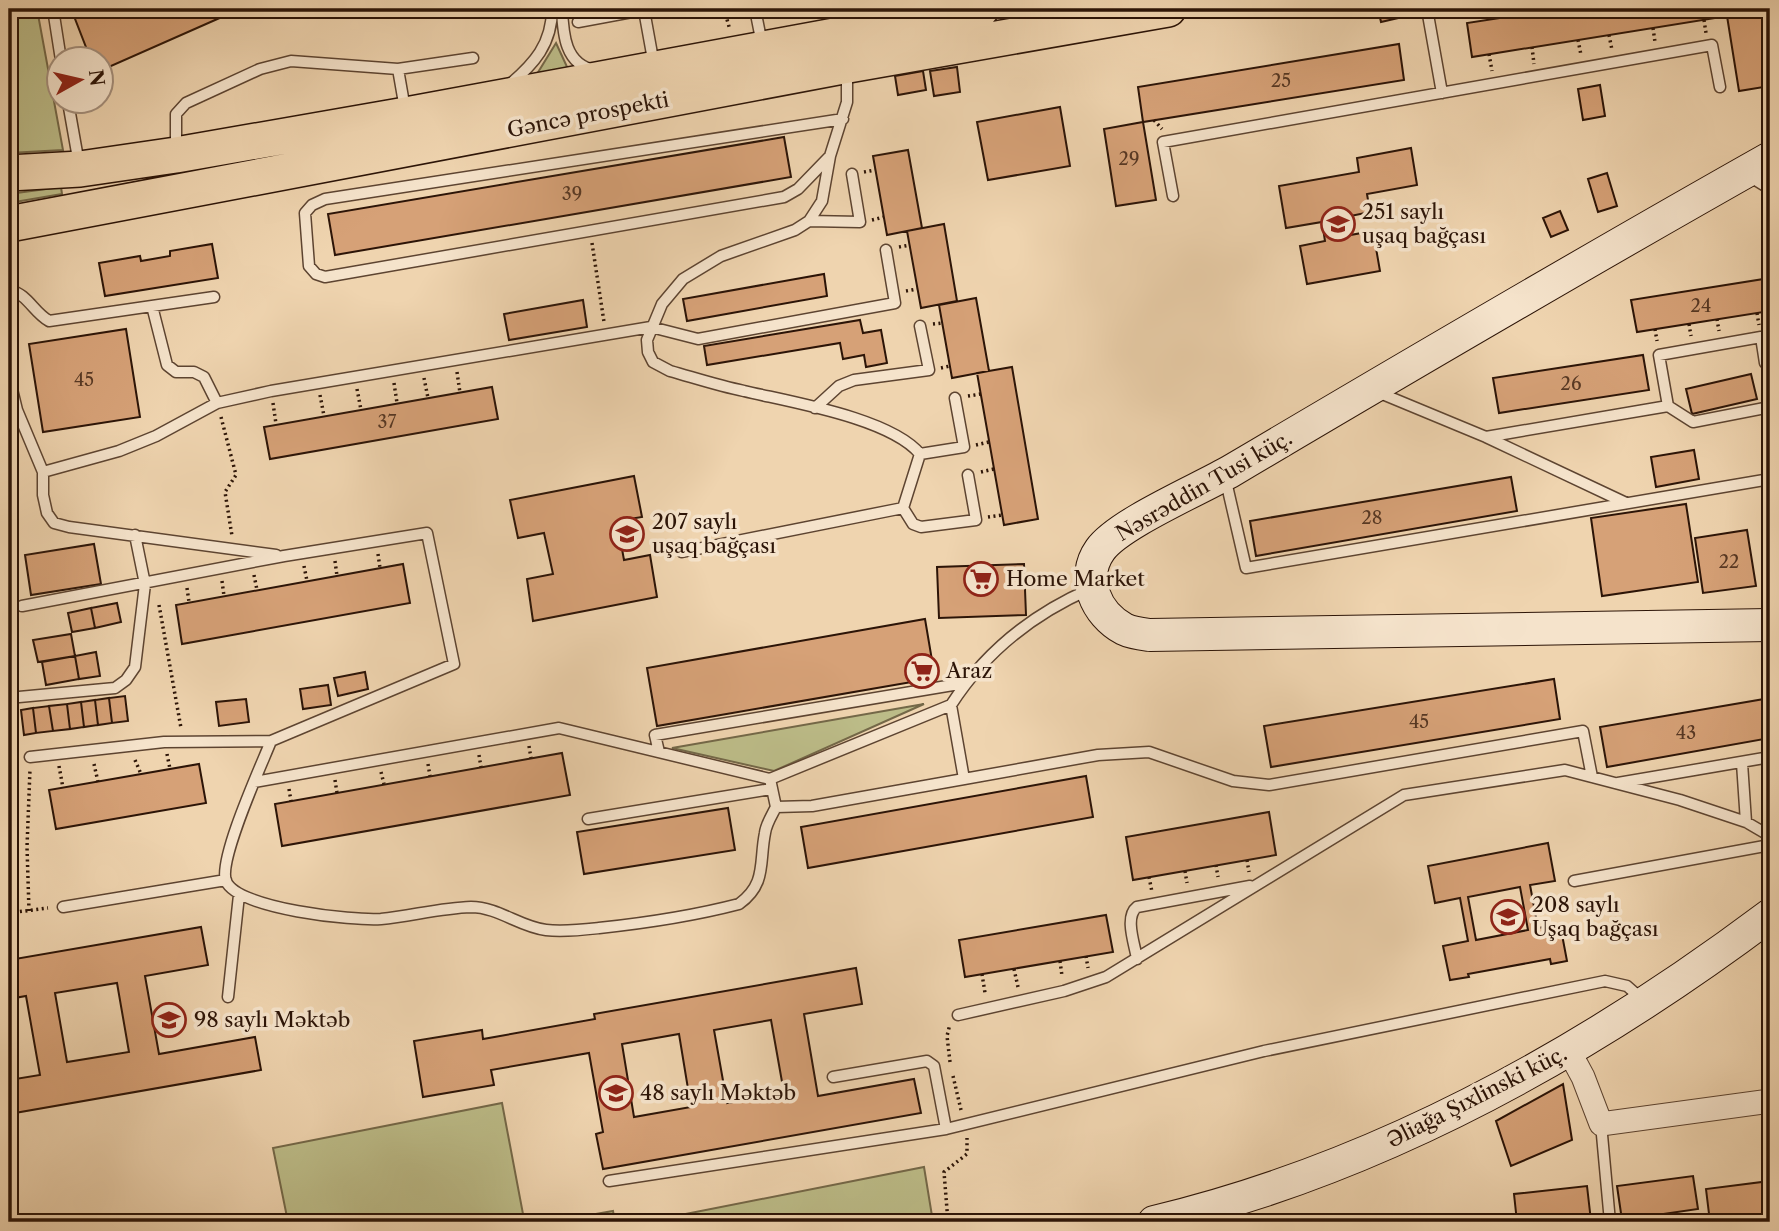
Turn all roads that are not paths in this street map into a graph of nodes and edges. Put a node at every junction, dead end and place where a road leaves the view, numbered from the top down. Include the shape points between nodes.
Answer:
1 (52, 9) edge
2 (552, 9) edge
3 (562, 9) edge
4 (646, 9) edge
5 (755, 9) edge
6 (981, 9) edge
7 (1168, 9) edge
8 (1427, 9) edge
9 (578, 22) dead end
10 (59, 46) edge
11 (763, 48) junction
12 (473, 58) dead end
13 (848, 65) junction
14 (654, 68) junction
15 (398, 69) junction
16 (618, 74) junction
17 (1720, 87) dead end
18 (1442, 93) junction
19 (495, 98) junction
20 (406, 115) junction
21 (71, 116) edge
22 (843, 119) junction
23 (176, 155) junction
24 (831, 156) junction
25 (1757, 165) edge
26 (80, 169) junction
27 (9, 173) edge
28 (852, 174) dead end
29 (1770, 189) edge
30 (1173, 196) dead end
31 (809, 221) junction
32 (9, 224) edge
33 (886, 250) dead end
34 (9, 290) edge
35 (214, 297) dead end
36 (152, 306) junction
37 (920, 326) dead end
38 (651, 327) junction
39 (1765, 363) dead end
40 (9, 377) edge
41 (1369, 389) junction
42 (955, 398) dead end
43 (217, 403) junction
44 (1668, 406) junction
45 (1770, 407) edge
46 (815, 408) junction
47 (13, 412) edge
48 (1486, 437) junction
49 (920, 454) junction
50 (43, 472) junction
51 (968, 475) dead end
52 (1224, 475) junction
53 (1770, 479) edge
54 (1627, 503) junction
55 (903, 508) junction
56 (135, 535) junction
57 (682, 552) dead end
58 (284, 556) junction
59 (150, 583) junction
60 (1091, 588) junction
61 (22, 606) dead end
62 (1770, 625) edge
63 (965, 683) junction
64 (19, 697) dead end
65 (951, 705) junction
66 (271, 741) junction
67 (659, 752) junction
68 (30, 757) road end
69 (1770, 757) edge
70 (1742, 762) junction
71 (1591, 777) junction
72 (964, 779) junction
73 (254, 782) junction
74 (1612, 783) junction
75 (771, 784) junction
76 (776, 807) junction
77 (587, 819) dead end
78 (1746, 822) junction
79 (1770, 836) edge
80 (1770, 845) edge
81 (226, 880) junction
82 (1574, 881) dead end
83 (1259, 884) junction
84 (239, 894) junction
85 (63, 907) road end
86 (1770, 915) edge
87 (1137, 959) junction
88 (228, 997) dead end
89 (1646, 1003) junction
90 (958, 1015) dead end
91 (1569, 1051) junction
92 (833, 1077) dead end
93 (1770, 1101) edge
94 (1601, 1124) junction
95 (946, 1129) junction
96 (609, 1181) dead end
97 (1154, 1222) edge
98 (1610, 1222) edge

1 - 10 lane
2 - 19 lane via 547,39 532,66
3 - 16 lane via 564,41 571,56 587,69
4 - 9 lane
4 - 14 lane
5 - 11 lane
6 - 11 main road, Gəncə prospekti
7 - 13 main road, Gəncə prospekti
8 - 18 lane
11 - 14 main road, Gəncə prospekti
12 - 15 lane
13 - 22 lane
13 - 32 main road, Gəncə prospekti
14 - 16 main road, Gəncə prospekti
15 - 20 lane
15 - 23 lane via 291,61 260,69 186,103 176,114
16 - 19 main road, Gəncə prospekti
17 - 18 lane via 1712,44
18 - 30 lane via 1163,142
19 - 20 main road, Gəncə prospekti
20 - 23 main road, Gəncə prospekti
21 - 26 lane
22 - 24 lane
22 - 24 lane via 325,199 305,213 309,266 325,277 784,197 798,190
23 - 26 main road, Gəncə prospekti
24 - 31 lane via 822,201
25 - 29 lane
25 - 41 street, Nəsrəddin Tusi küç.
26 - 27 main road, Gəncə prospekti
28 - 31 lane via 860,222
31 - 38 lane via 721,256 683,279 662,304
33 - 38 lane via 895,303 698,339
34 - 36 lane via 29,300 49,321
35 - 36 lane
36 - 43 lane via 167,365 176,372 204,377
37 - 46 lane via 929,370 854,380 839,386
38 - 43 lane
38 - 46 lane via 648,352 653,362 670,371
39 - 44 lane via 1762,337 1659,355
40 - 47 lane
41 - 48 lane
41 - 52 street, Nəsrəddin Tusi küç.
42 - 49 lane via 964,447
43 - 50 lane via 119,452
44 - 45 lane via 1693,422
44 - 48 lane
46 - 49 lane via 890,431
47 - 50 lane
48 - 54 lane
49 - 55 lane
50 - 56 lane via 43,495 54,523
51 - 55 lane via 976,520 921,527 913,524
52 - 54 lane via 1246,568
52 - 60 street, Nəsrəddin Tusi küç. via 1118,532 1100,549 1091,567
53 - 54 lane
55 - 57 lane
56 - 58 lane
56 - 59 lane
58 - 59 lane
58 - 66 lane via 427,533 454,664
59 - 61 lane
59 - 64 lane via 135,667 126,680 115,688
60 - 62 street via 1110,620 1127,631 1150,635
60 - 63 lane via 1009,636
63 - 65 lane
63 - 67 lane via 655,735
65 - 72 lane
65 - 75 lane
66 - 68 lane via 183,742
66 - 73 lane
67 - 73 lane via 559,728
67 - 75 lane
69 - 70 lane
70 - 74 lane
70 - 78 lane
71 - 72 lane via 1583,731 1269,785 1233,781 1149,752 1098,755
71 - 74 lane
71 - 83 lane via 1565,770 1404,795
72 - 76 lane via 812,806
73 - 81 lane via 228,856
74 - 78 lane
75 - 76 lane
75 - 77 lane
76 - 84 lane via 765,830 760,878 752,894 739,904 639,924 544,930 471,907 352,918 306,913
78 - 79 lane
80 - 82 lane
81 - 84 lane
81 - 85 lane
83 - 87 lane
83 - 87 lane via 1137,907 1130,918
84 - 88 lane
86 - 89 street, Əliağa Şıxlinski küç.
87 - 90 lane via 1090,983
89 - 91 street, Əliağa Şıxlinski küç.
89 - 95 lane via 1628,986 1605,981 1264,1051
91 - 94 street
91 - 97 street, Əliağa Şıxlinski küç. via 1350,1160 1264,1191
92 - 95 lane via 927,1061 934,1066
93 - 94 street
94 - 98 lane
95 - 96 lane

